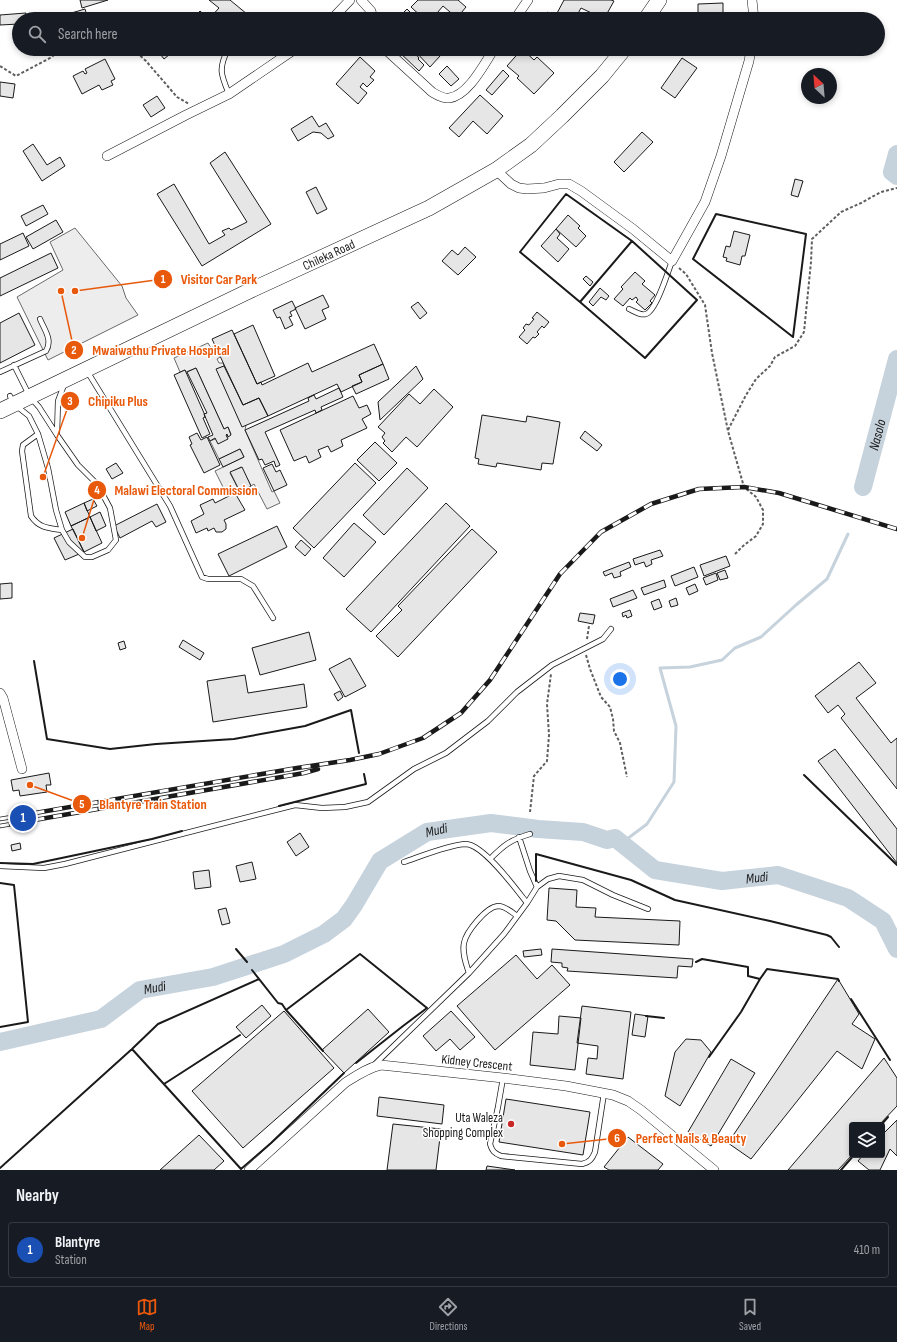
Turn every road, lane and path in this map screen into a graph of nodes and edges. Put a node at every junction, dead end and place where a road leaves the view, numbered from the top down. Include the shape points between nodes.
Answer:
1 (350, 0) edge
2 (361, 0) edge
3 (528, 0) edge
4 (647, 0) edge
5 (659, 0) edge
6 (752, 0) edge
7 (339, 12) edge
8 (371, 12) edge
9 (520, 12) edge
10 (639, 12) edge
11 (651, 12) edge
12 (753, 12) edge
13 (53, 56) edge
14 (141, 56) edge
15 (225, 56) edge
16 (285, 56) edge
17 (393, 56) edge
18 (489, 56) edge
19 (606, 56) edge
20 (618, 56) edge
21 (750, 56) edge
22 (0, 66) edge
23 (229, 94) junction
24 (197, 110) junction
25 (107, 156) dead end
26 (496, 170) junction
27 (897, 188) edge
28 (672, 261) junction
29 (629, 308) dead end
30 (40, 319) dead end
31 (14, 366) junction
32 (86, 370) junction
33 (0, 372) edge
34 (65, 379) junction
35 (28, 393) junction
36 (8, 401) edge
37 (0, 411) edge
38 (728, 431) junction
39 (38, 434) junction
40 (57, 435) junction
41 (62, 530) junction
42 (734, 555) dead end
43 (273, 618) dead end
44 (589, 626) dead end
45 (611, 629) dead end
46 (585, 648) junction
47 (552, 665) junction
48 (0, 693) edge
49 (22, 770) dead end
50 (627, 777) dead end
51 (530, 812) dead end
52 (530, 834) dead end
53 (519, 837) junction
54 (490, 859) junction
55 (404, 862) dead end
56 (0, 866) edge
57 (537, 887) junction
58 (527, 903) junction
59 (648, 910) dead end
60 (518, 916) junction
61 (469, 973) junction
62 (372, 1067) junction
63 (503, 1078) junction
64 (604, 1093) junction
65 (249, 1170) edge
66 (714, 1170) edge

1 - 7 street
2 - 8 street
3 - 9 street
4 - 10 highway
5 - 11 highway
6 - 12 street
13 - 22 path via 16,76
14 - 24 path via 178,98
15 - 23 lane via 222,78
16 - 23 street
17 - 18 street via 432,92 439,97 448,98 457,96 470,85
19 - 35 highway via 582,86 545,122 492,162 429,198 261,276
20 - 26 highway, Chileka Road via 602,76 531,145
21 - 28 street via 722,156 705,202
23 - 24 street
24 - 25 street
26 - 28 street via 519,188 569,184 633,229
26 - 32 highway, Chileka Road via 429,208 240,295
27 - 38 path via 881,192 841,212 812,239 804,332 795,346 775,357 770,366 756,379
28 - 29 lane via 661,291 650,311 640,314
28 - 38 path via 686,274 705,305
30 - 31 lane via 49,346 46,351
31 - 33 lane
31 - 35 lane
32 - 34 highway, Chileka Road
32 - 43 lane via 170,506 202,578 241,579 253,586
34 - 35 highway, Chileka Road
34 - 40 lane via 58,401
35 - 36 highway, Chileka Road
35 - 40 lane
36 - 37 highway, Chileka Road
36 - 39 lane via 29,416
38 - 42 path via 744,487 756,497 763,510 763,524 756,536
39 - 41 lane
39 - 41 lane via 23,445 22,451 31,516 36,524
40 - 41 lane via 104,496 110,508 116,540 108,550 99,555 84,557 69,542
44 - 46 path
45 - 46 lane via 603,639
46 - 47 lane
46 - 50 path via 595,683 601,697 610,707
47 - 51 path via 547,704 547,761 534,776
47 - 56 lane via 517,692 488,721 446,753 414,770 368,802 322,808 295,805 65,864 44,868
48 - 49 street
52 - 53 lane
53 - 54 lane via 504,845
53 - 57 lane
54 - 55 lane via 468,844
54 - 58 lane
57 - 58 lane
57 - 59 lane via 548,879 559,876 583,880
58 - 60 lane
60 - 61 lane
60 - 61 lane via 498,906 489,910 469,930 464,943
61 - 62 lane
62 - 63 street, Kidney Crescent via 381,1065
62 - 65 street, Kidney Crescent via 345,1083
63 - 64 street, Kidney Crescent
63 - 64 lane via 490,1144 494,1153 501,1156 588,1163 594,1152
64 - 66 street, Kidney Crescent via 641,1110

